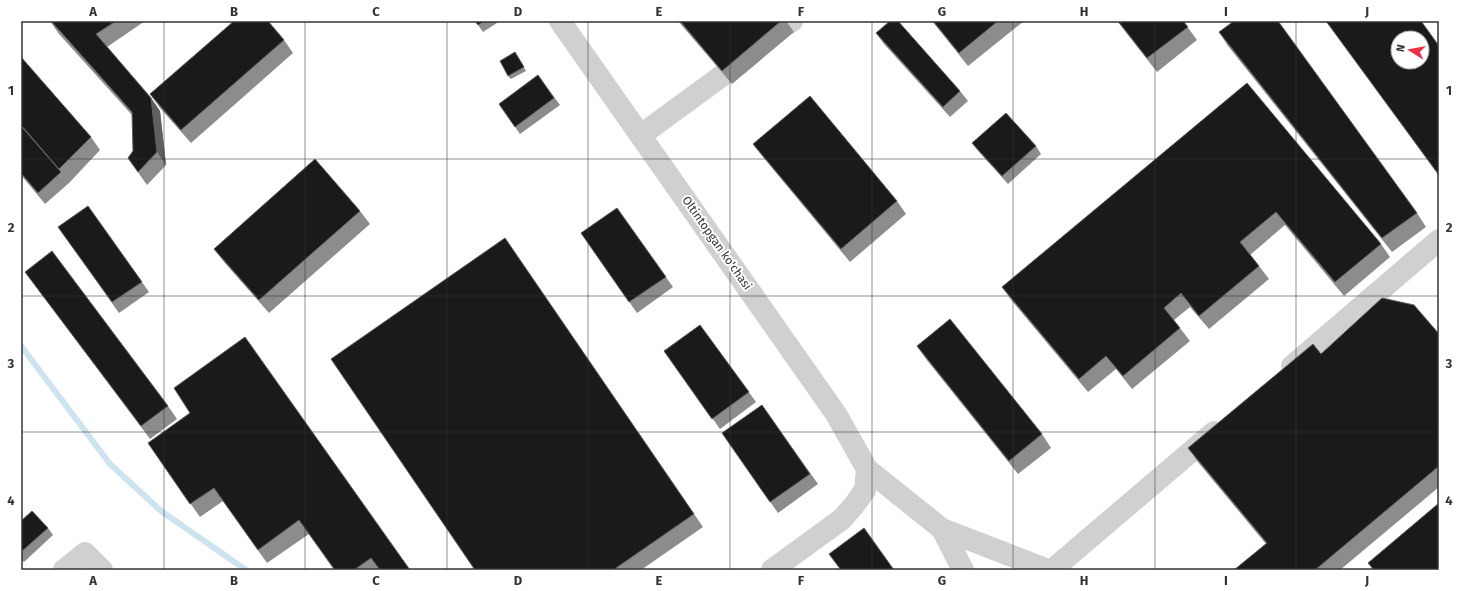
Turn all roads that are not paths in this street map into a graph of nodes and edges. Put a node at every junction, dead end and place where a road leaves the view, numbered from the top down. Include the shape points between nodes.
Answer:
1 (560, 21) edge
2 (723, 75) edge
3 (641, 135) junction
4 (1439, 240) edge
5 (1276, 380) edge
6 (1227, 421) edge
7 (867, 469) junction
8 (942, 529) junction
9 (64, 570) edge
10 (102, 570) edge
11 (772, 570) edge
12 (963, 570) edge
13 (1048, 570) edge
14 (1052, 570) edge

1 - 3 street, Oltintopgan ko'chasi
2 - 3 street
3 - 7 street, Oltintopgan ko'chasi via 836,414
4 - 5 street
6 - 14 street
7 - 8 street, Oltintopgan ko'chasi
7 - 11 street via 865,490 842,519
8 - 12 street
8 - 13 street, Oltintopgan ko'chasi
9 - 10 street via 84,553

